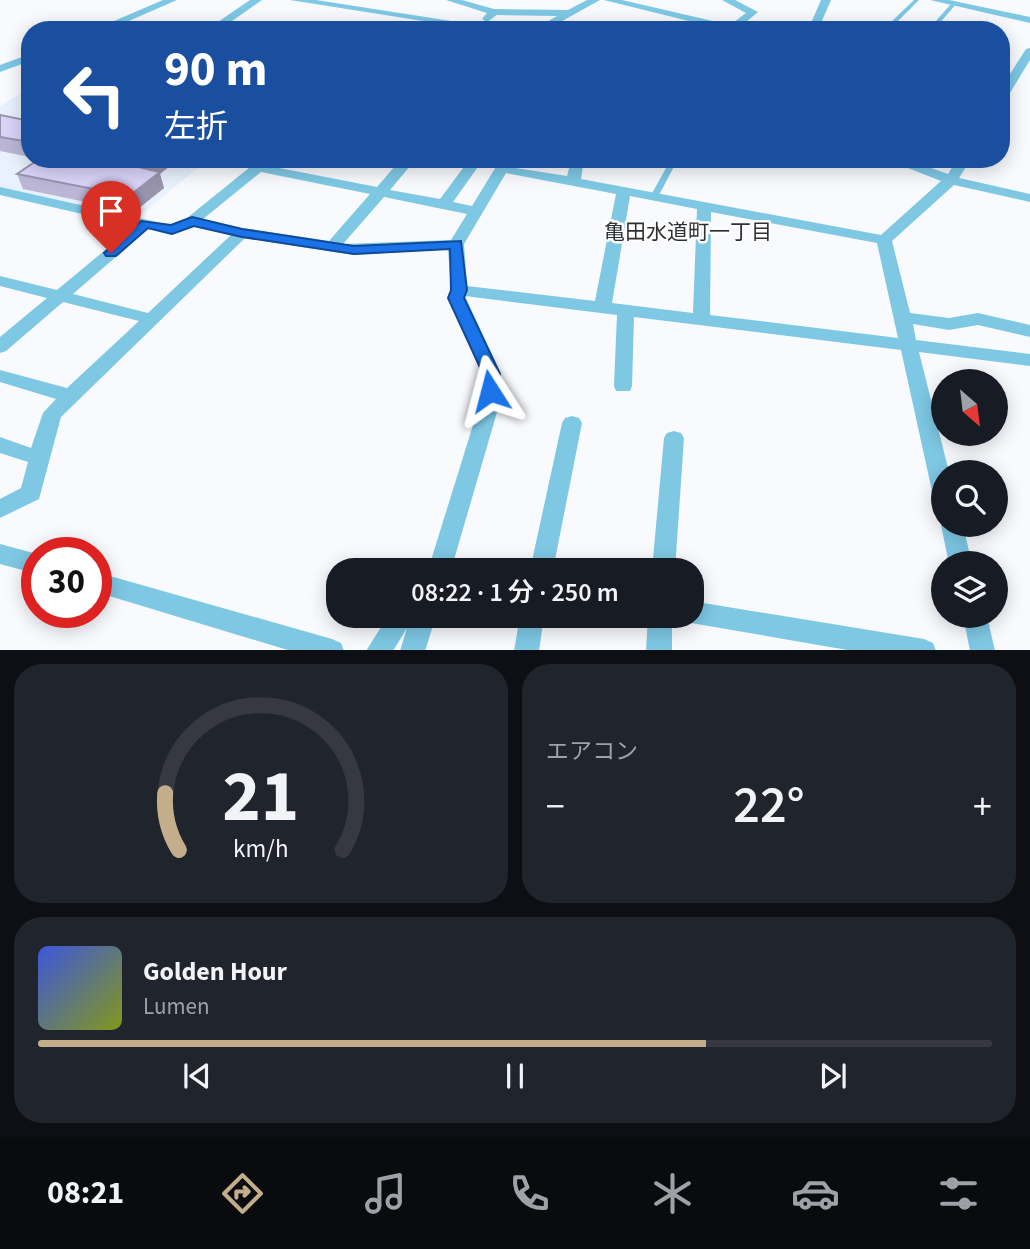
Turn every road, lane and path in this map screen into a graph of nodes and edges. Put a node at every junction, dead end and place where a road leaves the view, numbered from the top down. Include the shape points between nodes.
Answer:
1 (172, 0) edge
2 (257, 0) edge
3 (295, 0) edge
4 (452, 0) edge
5 (595, 0) edge
6 (609, 0) edge
7 (727, 0) edge
8 (825, 0) edge
9 (917, 0) edge
10 (945, 2) edge
11 (494, 12) junction
12 (570, 13) junction
13 (426, 19) junction
14 (1030, 20) edge
15 (120, 21) edge
16 (225, 21) edge
17 (424, 21) edge
18 (441, 21) edge
19 (485, 21) edge
20 (555, 21) edge
21 (702, 21) edge
22 (745, 21) edge
23 (817, 21) edge
24 (895, 21) edge
25 (938, 21) edge
26 (1030, 51) edge
27 (21, 61) edge
28 (0, 69) edge
29 (1010, 77) edge
30 (260, 168) edge
31 (281, 168) edge
32 (401, 168) edge
33 (470, 168) edge
34 (575, 168) edge
35 (670, 168) edge
36 (917, 168) edge
37 (958, 168) edge
38 (951, 180) junction
39 (573, 182) junction
40 (0, 191) edge
41 (624, 191) junction
42 (379, 193) junction
43 (654, 197) junction
44 (1030, 198) edge
45 (443, 205) junction
46 (704, 206) junction
47 (476, 211) junction
48 (192, 221) junction
49 (145, 224) junction
50 (242, 233) junction
51 (884, 240) junction
52 (456, 244) junction
53 (333, 246) junction
54 (0, 281) edge
55 (459, 290) junction
56 (60, 296) junction
57 (602, 309) junction
58 (626, 313) junction
59 (901, 317) junction
60 (152, 319) junction
61 (701, 321) junction
62 (1030, 331) edge
63 (906, 344) junction
64 (0, 346) edge
65 (1030, 360) edge
66 (0, 376) edge
67 (623, 386) dead end
68 (71, 396) junction
69 (572, 423) dead end
70 (674, 438) dead end
71 (0, 445) edge
72 (39, 458) junction
73 (935, 460) edge
74 (0, 509) edge
75 (0, 554) edge
76 (443, 558) edge
77 (544, 558) edge
78 (664, 558) edge
79 (21, 560) edge
80 (112, 587) edge
81 (704, 614) edge
82 (394, 628) edge
83 (420, 628) edge
84 (531, 628) edge
85 (660, 628) edge
86 (978, 628) edge
87 (332, 650) edge
88 (378, 650) edge
89 (412, 650) edge
90 (526, 650) edge
91 (659, 650) edge
92 (924, 650) edge
93 (983, 650) edge

1 - 15 street
2 - 16 street
3 - 13 street
4 - 11 street
5 - 12 street
6 - 21 street
7 - 22 street via 753,12
8 - 23 street
9 - 24 lane
10 - 14 street
10 - 25 lane
11 - 12 street
11 - 19 street
12 - 20 street
13 - 17 street
13 - 18 street
26 - 29 street
27 - 28 street
30 - 48 street
31 - 42 street
32 - 42 street
33 - 45 street
34 - 39 street
35 - 43 lane
36 - 38 street
37 - 38 street
38 - 44 street
38 - 51 street
39 - 41 street
39 - 47 street via 502,168
40 - 49 street
41 - 43 street
41 - 57 street
42 - 45 street
42 - 53 street
43 - 46 street
45 - 47 street
46 - 51 street
46 - 61 street
47 - 52 street
48 - 49 street via 172,230
48 - 50 street
49 - 56 street
50 - 53 street
50 - 60 street
51 - 59 street
52 - 53 street via 354,250
52 - 55 street
54 - 56 street
55 - 57 street
55 - 76 street via 456,298 492,374 488,409
56 - 60 street
56 - 64 street
57 - 58 street
58 - 61 street
58 - 67 street
59 - 62 street via 949,324 978,319
59 - 63 street
60 - 68 street
61 - 63 street
63 - 65 street
63 - 73 street
66 - 68 street
68 - 72 street via 53,413
69 - 77 street
70 - 78 street
71 - 72 street
72 - 74 street via 31,493
75 - 79 street
80 - 87 street
81 - 92 street
82 - 88 street
83 - 89 street
84 - 90 street
85 - 91 street
86 - 93 street

